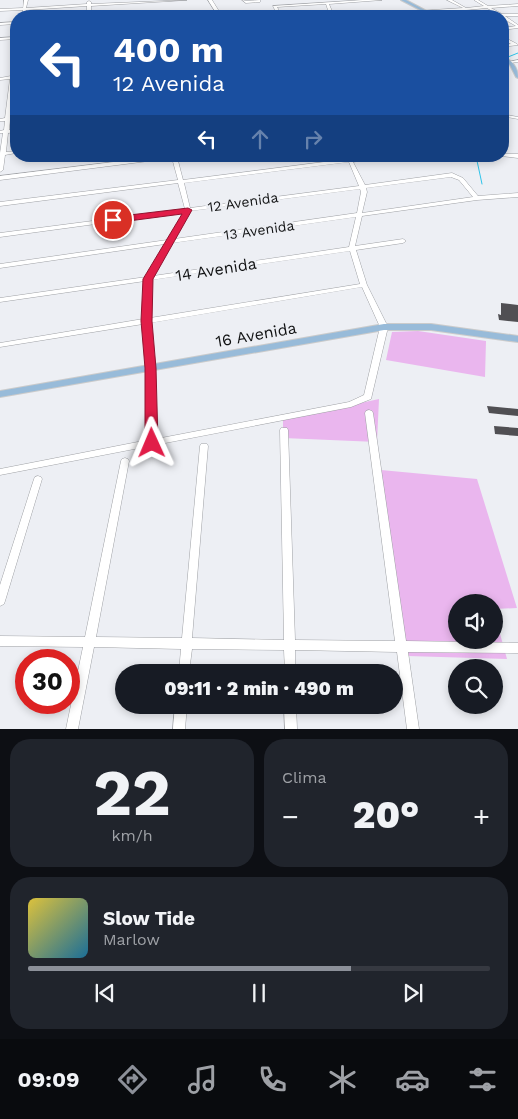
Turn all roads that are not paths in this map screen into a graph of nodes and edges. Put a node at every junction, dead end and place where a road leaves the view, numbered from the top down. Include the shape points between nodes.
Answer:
1 (26, 0) edge
2 (89, 0) edge
3 (185, 0) edge
4 (244, 0) edge
5 (258, 0) edge
6 (380, 0) edge
7 (403, 0) edge
8 (449, 0) edge
9 (477, 0) edge
10 (502, 0) edge
11 (154, 1) edge
12 (370, 1) edge
13 (327, 3) junction
14 (89, 5) junction
15 (518, 5) edge
16 (487, 6) junction
17 (510, 6) junction
18 (24, 8) junction
19 (464, 9) junction
20 (0, 10) edge
21 (89, 10) edge
22 (277, 10) edge
23 (330, 10) edge
24 (422, 10) edge
25 (444, 10) edge
26 (493, 10) edge
27 (518, 60) edge
28 (511, 63) junction
29 (518, 65) edge
30 (518, 77) edge
31 (10, 101) edge
32 (7, 119) junction
33 (10, 119) edge
34 (0, 120) edge
35 (0, 132) edge
36 (7, 132) junction
37 (10, 132) edge
38 (2, 154) edge
39 (127, 162) edge
40 (177, 162) edge
41 (321, 162) edge
42 (351, 162) edge
43 (0, 170) edge
44 (0, 178) edge
45 (182, 182) junction
46 (363, 186) junction
47 (518, 195) edge
48 (477, 198) junction
49 (0, 204) edge
50 (188, 210) junction
51 (360, 216) junction
52 (0, 235) edge
53 (403, 241) dead end
54 (170, 243) junction
55 (352, 248) junction
56 (0, 266) edge
57 (148, 279) junction
58 (364, 285) junction
59 (0, 300) edge
60 (146, 321) junction
61 (384, 327) junction
62 (518, 339) edge
63 (0, 345) edge
64 (150, 368) junction
65 (0, 394) edge
66 (369, 413) dead end
67 (284, 430) dead end
68 (152, 443) junction
69 (204, 446) dead end
70 (125, 461) dead end
71 (0, 472) edge
72 (38, 478) dead end
73 (0, 601) edge
74 (0, 640) edge
75 (89, 642) junction
76 (186, 644) junction
77 (289, 645) junction
78 (402, 647) junction
79 (518, 648) edge
80 (185, 664) edge
81 (290, 664) edge
82 (180, 714) edge
83 (290, 714) edge
84 (72, 729) edge
85 (179, 729) edge
86 (291, 729) edge
87 (413, 729) edge

1 - 18 street
2 - 14 street
3 - 11 street
4 - 5 street
6 - 12 street
7 - 24 main road
8 - 19 street
9 - 16 street
10 - 17 street
11 - 14 street
12 - 13 street
13 - 22 street via 275,6
13 - 23 street
14 - 18 street
14 - 21 street
15 - 17 street
16 - 17 street
16 - 19 street
16 - 26 street
18 - 20 street
19 - 25 street
27 - 28 street
28 - 29 street
28 - 30 main road
31 - 32 street
32 - 33 street
32 - 34 street
32 - 36 street
35 - 36 street
36 - 37 street
36 - 38 street
38 - 43 street
39 - 44 street
40 - 45 street
41 - 45 street
42 - 46 street
45 - 49 street
45 - 50 street
46 - 48 street, 12 Avenida via 452,175 461,179
46 - 50 street, 12 Avenida
46 - 51 street
47 - 48 street, 13 Avenida
48 - 51 street, 13 Avenida
50 - 52 street, 12 Avenida
50 - 54 street
51 - 54 street, 13 Avenida
51 - 55 street
53 - 55 street, 14 Avenida
54 - 56 street, 13 Avenida
54 - 57 street
55 - 57 street, 14 Avenida
55 - 58 street
57 - 59 street, 14 Avenida
57 - 60 street
58 - 60 street
58 - 61 street
60 - 63 street
60 - 64 street
61 - 62 main road, 16 Avenida via 431,327
61 - 64 main road, 16 Avenida
61 - 68 street via 368,397 351,404
64 - 65 main road, 16 Avenida
64 - 68 street
66 - 78 street
67 - 77 street
68 - 71 street
69 - 76 street
70 - 75 street
72 - 73 street
74 - 75 street
75 - 76 street
75 - 84 street
76 - 77 street
76 - 80 street
77 - 78 street
77 - 81 street
78 - 79 street
78 - 87 street
82 - 85 street
83 - 86 street

